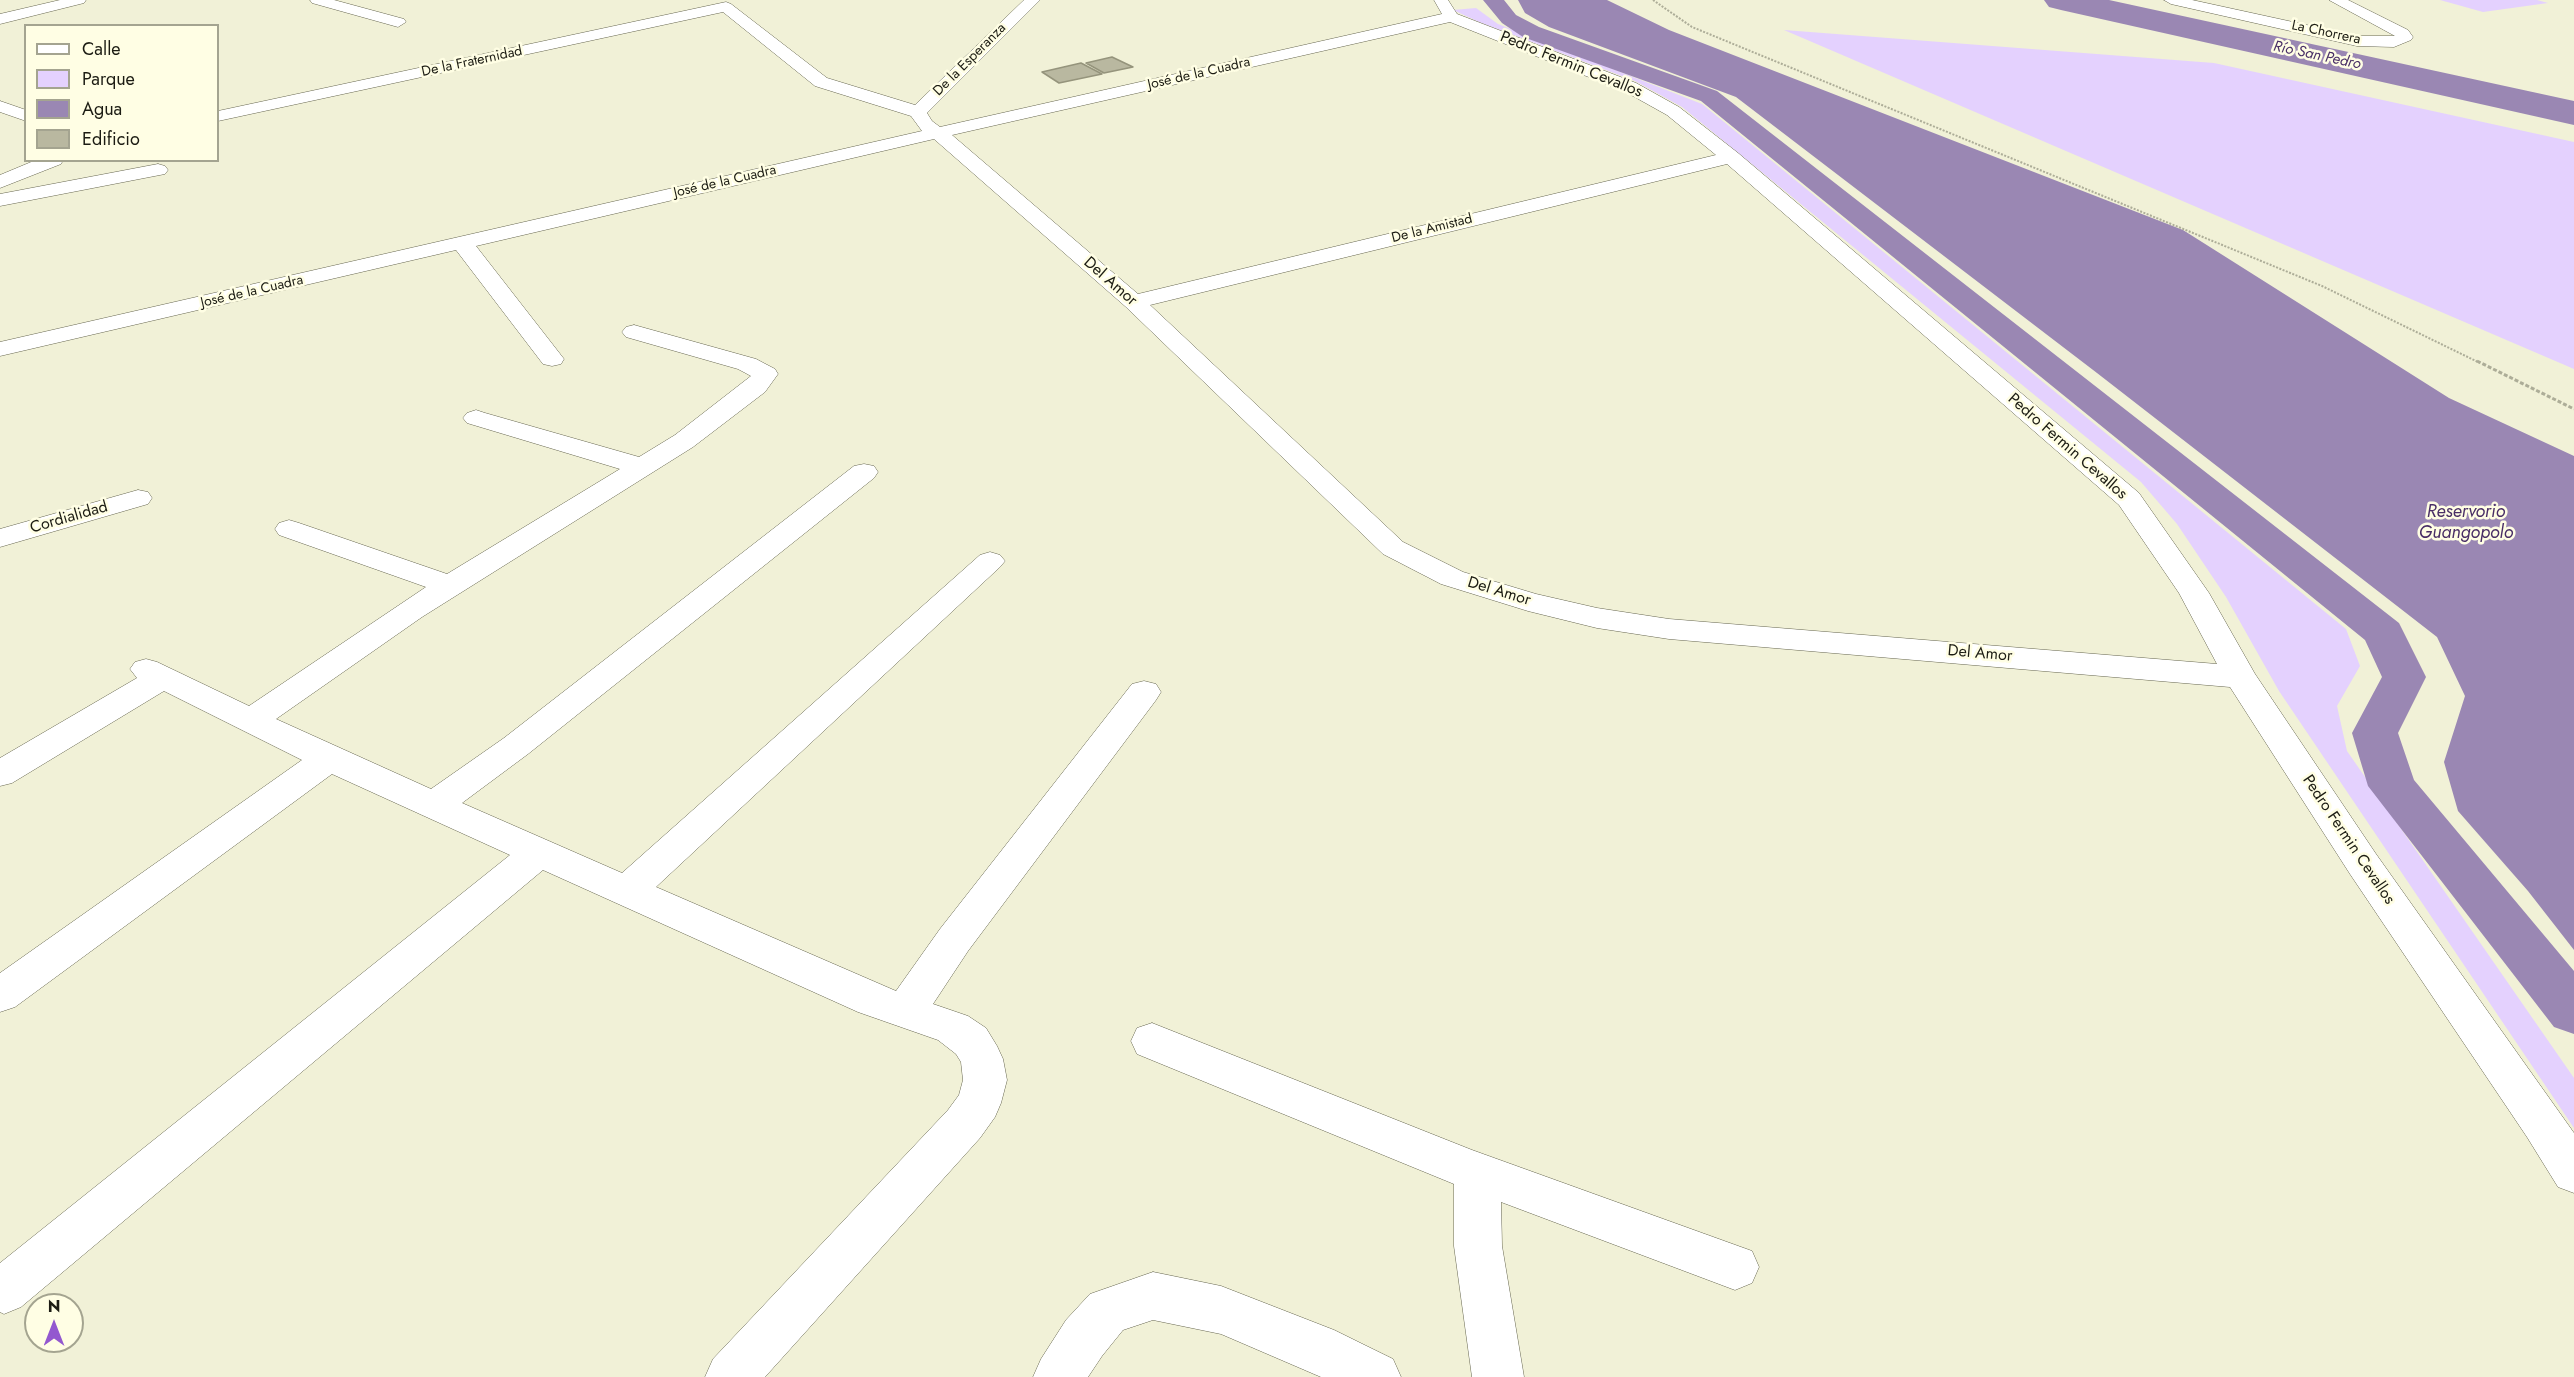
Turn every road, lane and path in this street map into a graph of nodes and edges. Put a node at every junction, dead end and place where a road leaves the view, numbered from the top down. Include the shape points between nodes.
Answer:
1 (35, 0) edge
2 (79, 0) edge
3 (317, 0) edge
4 (1033, 0) edge
5 (1653, 0) edge
6 (2171, 0) edge
7 (2336, 0) edge
8 (729, 3) edge
9 (0, 8) edge
10 (1446, 8) edge
11 (0, 19) edge
12 (398, 22) dead end
13 (0, 106) edge
14 (23, 113) edge
15 (219, 117) edge
16 (926, 123) junction
17 (1731, 157) junction
18 (49, 162) edge
19 (158, 170) dead end
20 (0, 182) edge
21 (0, 200) edge
22 (576, 209) junction
23 (464, 243) junction
24 (181, 301) junction
25 (1134, 302) junction
26 (634, 332) dead end
27 (0, 334) edge
28 (0, 350) edge
29 (552, 359) dead end
30 (2574, 409) edge
31 (476, 418) dead end
32 (642, 467) junction
33 (864, 472) dead end
34 (138, 498) dead end
35 (289, 529) dead end
36 (0, 538) edge
37 (990, 561) dead end
38 (451, 586) junction
39 (2240, 677) junction
40 (1144, 692) dead end
41 (249, 721) junction
42 (329, 759) junction
43 (0, 774) edge
44 (434, 805) junction
45 (539, 852) junction
46 (627, 891) junction
47 (0, 995) edge
48 (904, 1012) junction
49 (1152, 1041) dead end
50 (1477, 1171) junction
51 (2574, 1172) edge
52 (1735, 1267) dead end
53 (4, 1290) dead end
54 (731, 1377) edge
55 (1059, 1377) edge
56 (1375, 1377) edge
57 (1498, 1377) edge

1 - 9 street
2 - 11 street
3 - 12 street
4 - 16 street, De la Esperanza
5 - 30 path via 1692,27 2322,286
6 - 7 street, La Chorrera via 2357,41 2394,42 2405,37
8 - 15 street, De la Fraternidad
8 - 16 street, Del Amor via 821,82
10 - 16 street, José de la Cuadra via 1204,67
10 - 17 street, Pedro Fermin Cevallos via 1630,87 1673,111
13 - 14 street
16 - 22 street, José de la Cuadra
16 - 25 street, Del Amor
17 - 25 street, De la Amistad
17 - 39 street, Pedro Fermin Cevallos via 2129,499 2194,593
18 - 20 street
19 - 21 street
22 - 23 street, José de la Cuadra
22 - 24 street, José de la Cuadra
23 - 24 street, José de la Cuadra
23 - 29 street
24 - 27 street, José de la Cuadra
24 - 28 street, José de la Cuadra
25 - 39 street, Del Amor via 1393,548 1452,578 1565,610 1669,629
26 - 32 street via 747,364 766,374 756,387 684,441
31 - 32 street
32 - 38 street
33 - 44 street via 516,746
34 - 36 street, Cordialidad
35 - 38 street
37 - 46 street
38 - 41 street
39 - 51 street, Pedro Fermin Cevallos
40 - 48 street via 954,940
41 - 42 street
41 - 43 street via 154,673
42 - 44 street
42 - 47 street
44 - 45 street
45 - 46 street
45 - 53 street
46 - 48 street
48 - 54 street via 954,1028 971,1041 984,1070 979,1103 964,1125
49 - 50 street
50 - 52 street
50 - 57 street via 1478,1246
55 - 56 street via 1107,1311 1153,1296 1221,1310 1316,1348

